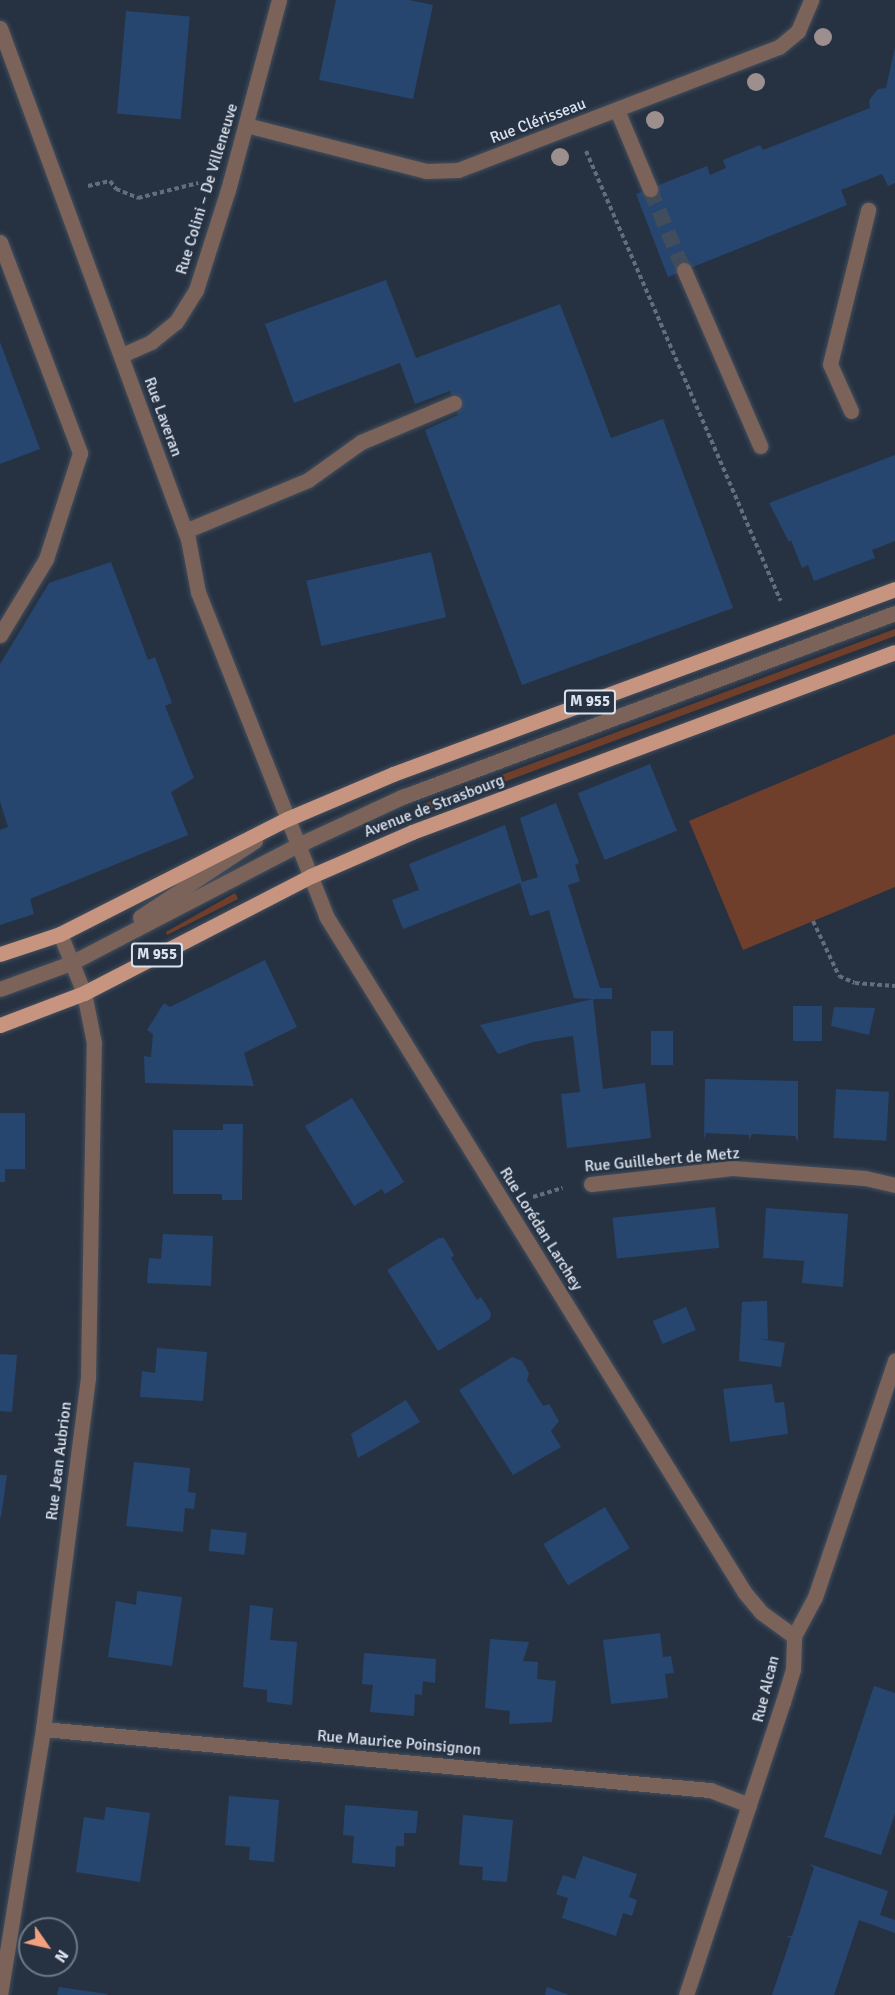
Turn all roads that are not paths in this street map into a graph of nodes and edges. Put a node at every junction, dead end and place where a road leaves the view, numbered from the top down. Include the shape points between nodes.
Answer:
1 (279, 0) edge
2 (811, 0) edge
3 (0, 28) edge
4 (617, 110) junction
5 (246, 125) junction
6 (650, 189) tunnel mouth
7 (868, 210) dead end
8 (0, 242) edge
9 (684, 270) tunnel mouth
10 (122, 356) junction
11 (454, 403) dead end
12 (851, 411) dead end
13 (760, 446) dead end
14 (185, 531) junction
15 (895, 589) edge
16 (895, 613) edge
17 (0, 635) edge
18 (895, 652) edge
19 (287, 819) junction
20 (298, 845) junction
21 (310, 876) junction
22 (60, 933) junction
23 (0, 954) edge
24 (71, 963) junction
25 (0, 989) edge
26 (84, 993) junction
27 (0, 1025) edge
28 (591, 1184) road end
29 (895, 1185) edge
30 (895, 1360) edge
31 (794, 1636) junction
32 (43, 1728) junction
33 (749, 1805) junction
34 (0, 1995) edge
35 (686, 1995) edge

1 - 5 street, Rue Colini – De Villeneuve
2 - 4 street, Rue Clérisseau via 798,31 779,47
3 - 10 street, Rue Laveran
4 - 5 street, Rue Clérisseau via 458,170 441,172
4 - 6 street
5 - 10 street, Rue Colini – De Villeneuve via 196,290 176,322 151,342
7 - 12 street via 830,364
8 - 17 street via 80,453 46,559
9 - 13 street
10 - 14 street, Rue Laveran
11 - 14 street via 361,442 308,480
14 - 19 street, Rue Laveran via 198,592
15 - 19 main road, Avenue de Strasbourg / M 955 via 393,774
16 - 20 street, Avenue de Strasbourg / M 955 via 402,797
18 - 21 main road, Avenue de Strasbourg / M 955 via 412,832
19 - 20 street, Rue Lorédan Larchey
19 - 22 main road, Avenue de Strasbourg / M 955
19 - 24 street, Avenue de Strasbourg / M 955
20 - 21 street, Rue Lorédan Larchey
20 - 24 street, Avenue de Strasbourg / M 955
21 - 26 main road, Avenue de Strasbourg / M 955
21 - 31 street, Rue Lorédan Larchey via 326,916 745,1593 762,1612
22 - 23 main road, Avenue de Strasbourg / M 955
22 - 24 street, Rue Jean Aubrion
24 - 25 street, Avenue de Strasbourg / M 955
24 - 26 street, Rue Jean Aubrion
26 - 27 main road, Avenue de Strasbourg / M 955
26 - 32 street, Rue Jean Aubrion via 94,1042 88,1377
28 - 29 street, Rue Guillebert de Metz via 732,1168 865,1178
30 - 31 street, Rue Alcan via 815,1597
31 - 33 street, Rue Alcan via 793,1669
32 - 33 street, Rue Maurice Poinsignon via 711,1790
32 - 34 street, Rue Jean Aubrion
33 - 35 street, Rue Alcan

